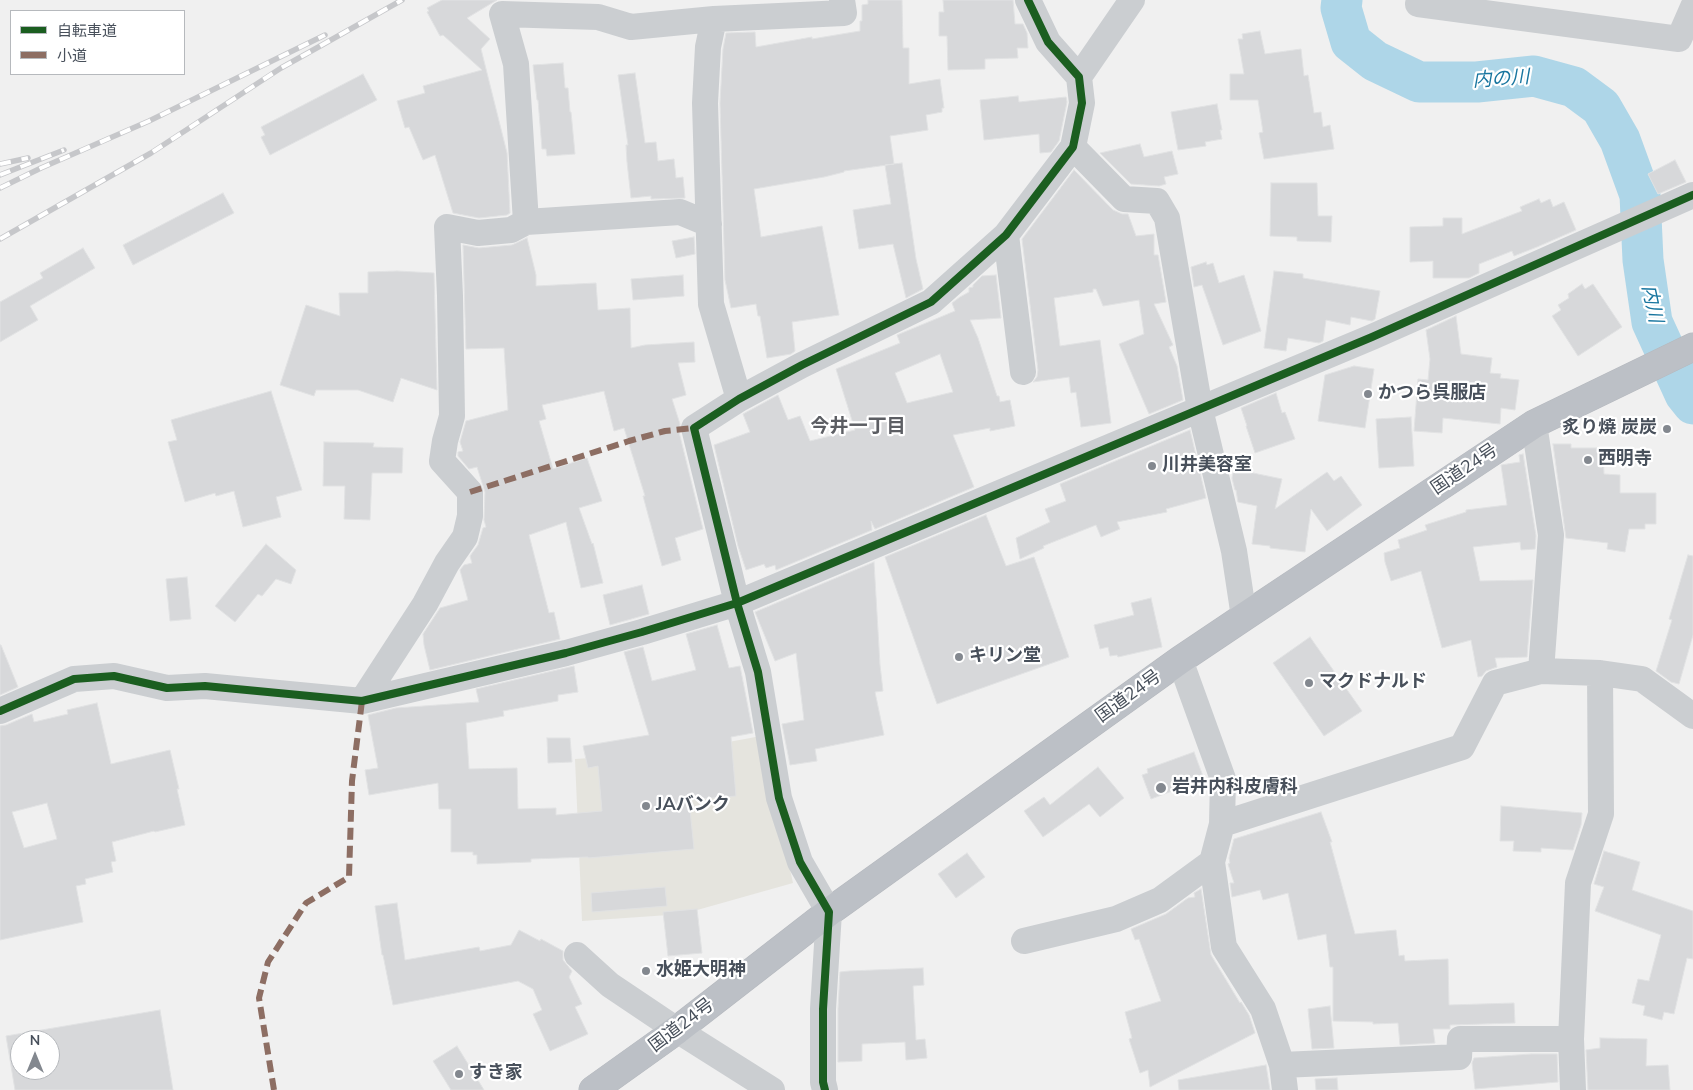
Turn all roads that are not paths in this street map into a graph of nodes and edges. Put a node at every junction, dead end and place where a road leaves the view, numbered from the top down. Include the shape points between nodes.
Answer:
1 (842, 0) edge
2 (1028, 0) edge
3 (1132, 0) edge
4 (1419, 0) edge
5 (1693, 7) edge
6 (714, 20) junction
7 (1079, 77) junction
8 (1074, 147) junction
9 (1693, 196) edge
10 (526, 222) junction
11 (709, 224) junction
12 (1006, 235) junction
13 (1691, 348) edge
14 (1023, 372) dead end
15 (739, 399) junction
16 (1200, 409) junction
17 (1534, 424) junction
18 (737, 603) junction
19 (1244, 617) junction
20 (1180, 660) junction
21 (1541, 671) junction
22 (1600, 673) junction
23 (362, 701) junction
24 (0, 711) edge
25 (1693, 716) edge
26 (1222, 824) junction
27 (1212, 862) junction
28 (829, 912) junction
29 (1024, 941) dead end
30 (577, 955) dead end
31 (677, 1030) junction
32 (1571, 1040) junction
33 (1283, 1078) edge
34 (593, 1090) edge
35 (772, 1090) edge
36 (825, 1090) edge
37 (1573, 1090) edge

1 - 6 street via 844,13
2 - 7 street via 1048,42
3 - 7 street
4 - 5 street via 1418,4 1679,39
6 - 10 street via 631,27 598,17 502,14 516,64
6 - 11 street via 708,46 705,103
7 - 8 street via 1082,103
8 - 12 street
8 - 16 street via 1124,200 1157,201 1167,218
9 - 16 street
10 - 11 street via 680,212
10 - 23 street via 511,230 478,233 447,227 452,416 442,461 470,492 470,516 465,537
11 - 15 street via 711,304
12 - 14 street
12 - 15 street via 931,302
13 - 17 highway, 国道24号
15 - 18 street via 694,428
16 - 18 street
16 - 19 street via 1234,551
17 - 19 highway, 国道24号
17 - 21 street via 1551,535
18 - 23 street via 566,654
18 - 28 street via 758,672 779,798 800,862
19 - 20 highway, 国道24号
20 - 26 street via 1223,779
20 - 28 highway, 国道24号
21 - 22 street
21 - 26 street via 1496,683 1462,747
22 - 25 street via 1642,679
22 - 32 street via 1601,814 1578,883
23 - 24 street via 205,686 167,688 114,676 74,679
26 - 27 street
27 - 29 street via 1160,900 1116,919
27 - 33 street via 1224,947 1263,1009
28 - 31 highway, 国道24号
28 - 36 street via 823,1009
30 - 31 street via 610,985
31 - 34 highway, 国道24号
31 - 35 street
32 - 33 street via 1460,1039 1459,1057
32 - 37 street

